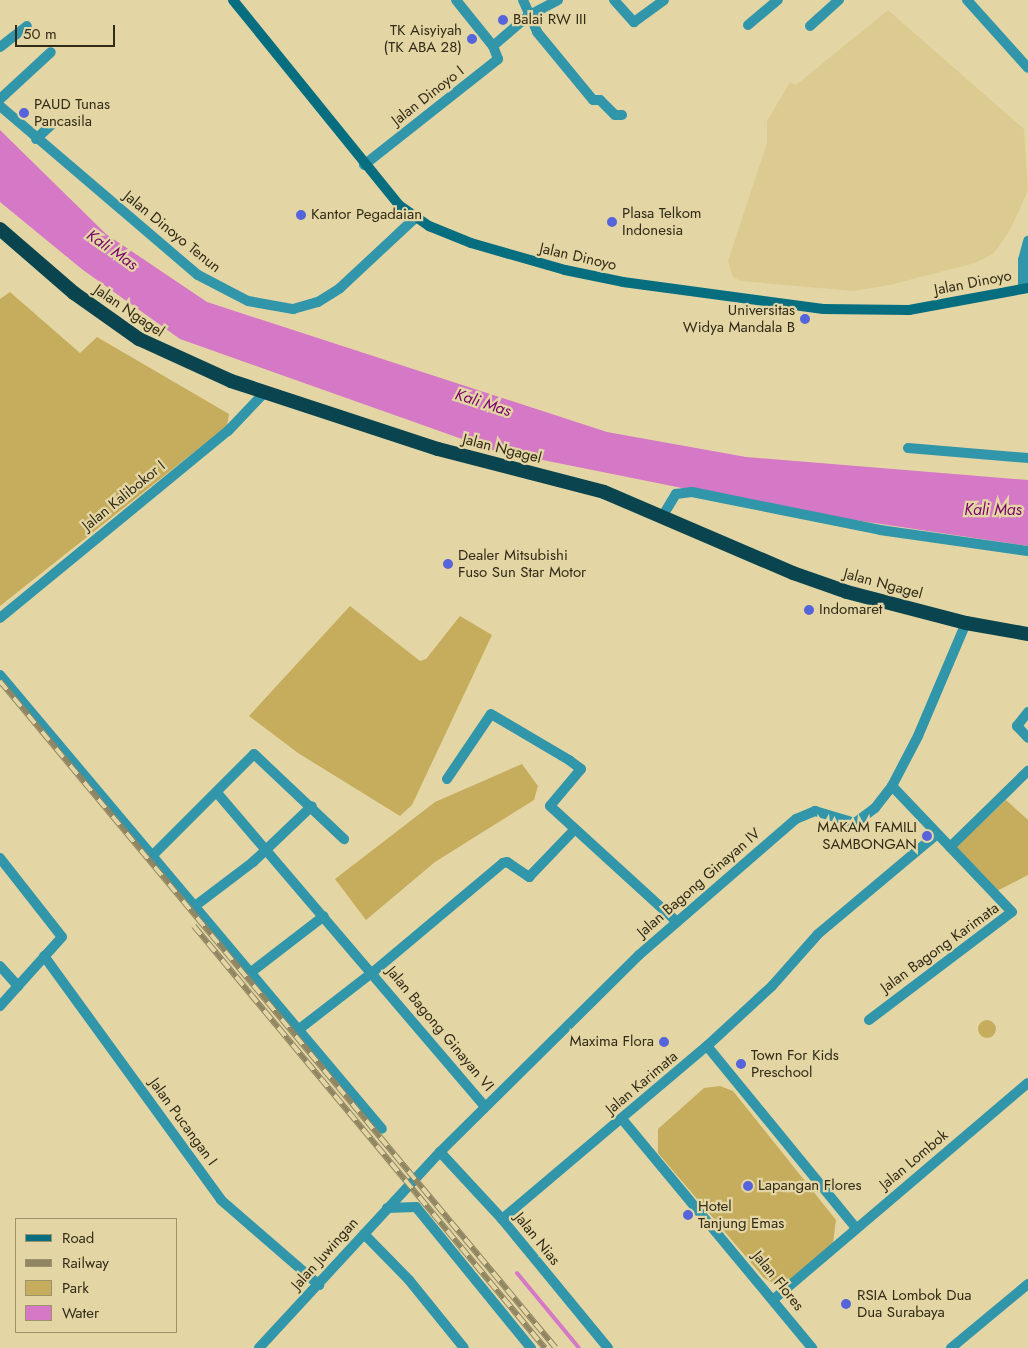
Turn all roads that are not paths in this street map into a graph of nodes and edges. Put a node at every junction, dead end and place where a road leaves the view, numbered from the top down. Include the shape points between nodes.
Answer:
1 (233, 0) edge
2 (456, 0) edge
3 (523, 0) edge
4 (558, 0) edge
5 (614, 0) edge
6 (664, 0) edge
7 (778, 0) edge
8 (838, 0) edge
9 (967, 0) edge
10 (528, 16) junction
11 (748, 24) dead end
12 (27, 26) dead end
13 (810, 26) dead end
14 (493, 46) junction
15 (0, 47) edge
16 (51, 52) dead end
17 (1028, 68) edge
18 (0, 99) edge
19 (0, 106) edge
20 (622, 115) dead end
21 (52, 124) dead end
22 (36, 139) junction
23 (364, 165) junction
24 (415, 218) junction
25 (0, 229) edge
26 (1028, 241) edge
27 (1026, 288) edge
28 (264, 393) junction
29 (908, 448) dead end
30 (1028, 458) edge
31 (662, 517) junction
32 (1028, 551) edge
33 (0, 618) edge
34 (966, 623) junction
35 (1028, 634) edge
36 (0, 675) edge
37 (1028, 712) edge
38 (1028, 738) edge
39 (1028, 771) edge
40 (447, 779) dead end
41 (892, 786) junction
42 (218, 794) junction
43 (312, 806) junction
44 (575, 828) junction
45 (937, 834) junction
46 (344, 839) dead end
47 (950, 847) junction
48 (267, 850) junction
49 (152, 856) junction
50 (0, 858) edge
51 (195, 906) junction
52 (324, 916) junction
53 (676, 921) junction
54 (44, 956) junction
55 (0, 966) edge
56 (374, 972) junction
57 (250, 973) junction
58 (18, 986) junction
59 (0, 1006) edge
60 (869, 1020) dead end
61 (298, 1030) junction
62 (708, 1046) junction
63 (1028, 1083) edge
64 (484, 1105) junction
65 (622, 1119) junction
66 (382, 1129) dead end
67 (440, 1152) junction
68 (414, 1180) joint
69 (387, 1208) junction
70 (502, 1219) junction
71 (856, 1228) junction
72 (364, 1234) junction
73 (1028, 1284) edge
74 (319, 1285) junction
75 (774, 1299) junction
76 (259, 1348) edge
77 (464, 1348) edge
78 (531, 1348) edge
79 (608, 1348) edge
80 (812, 1348) edge
81 (951, 1348) edge

1 - 23 main road, Jalan Dinoyo
2 - 14 street
3 - 10 street
4 - 10 street
5 - 6 street via 634,22
7 - 11 street
8 - 13 street
9 - 17 street
10 - 14 street
10 - 20 street via 593,100 600,100 615,115
12 - 15 street
14 - 23 street, Jalan Dinoyo I via 499,57 496,62
16 - 18 street
19 - 22 street, Jalan Dinoyo Tenun
21 - 22 street
22 - 24 street, Jalan Dinoyo Tenun via 198,275 229,294 271,306 293,309 331,294
23 - 24 main road, Jalan Dinoyo
24 - 27 main road, Jalan Dinoyo via 471,242 564,270 636,284 823,308 910,310
25 - 28 highway, Jalan Ngagel via 74,293 139,339 192,366
26 - 27 street via 1022,268
28 - 31 highway, Jalan Ngagel via 438,450 604,492
28 - 33 street, Jalan Kalibokor I via 211,446
29 - 30 street
31 - 32 street via 676,494 692,492 880,530
31 - 34 highway, Jalan Ngagel via 821,584
34 - 35 highway, Jalan Ngagel
34 - 41 street, Jalan Bagong Ginayan IV
36 - 49 street
37 - 38 street via 1017,726
39 - 47 street
40 - 44 street via 491,714 580,768 550,805
41 - 45 street, Jalan Bagong Karimata
41 - 53 street, Jalan Bagong Ginayan IV via 875,808 855,823 815,811 802,814
42 - 43 street via 254,754
42 - 48 street, Jalan Bagong Ginayan VI
42 - 49 street
43 - 46 street
43 - 48 street
44 - 53 street
44 - 56 street, Jalan Bagong Ginayan VI via 529,877 510,863 503,863
45 - 47 street, Jalan Bagong Karimata
45 - 62 street, Jalan Karimata via 852,904
47 - 60 street, Jalan Bagong Karimata via 1003,900 1011,915
48 - 51 street
48 - 52 street, Jalan Bagong Ginayan VI via 276,866
49 - 51 street
50 - 54 street via 60,931 61,942
51 - 57 street
52 - 56 street, Jalan Bagong Ginayan VI
52 - 57 street
53 - 64 street, Jalan Bagong Ginayan IV
54 - 58 street
54 - 74 street, Jalan Pucangan I via 221,1200
55 - 58 street
56 - 61 street, Jalan Bagong Ginayan VI
56 - 64 street, Jalan Bagong Ginayan VI
57 - 61 street
58 - 59 street
61 - 66 street
62 - 65 street, Jalan Karimata
62 - 71 street
63 - 71 street, Jalan Lombok
64 - 67 street, Jalan Bagong Ginayan IV
65 - 70 street, Jalan Karimata
65 - 75 street, Jalan Flores
67 - 68 street, Jalan Bagong Ginayan IV
67 - 70 street, Jalan Nias
68 - 69 street, Jalan Juwingan
69 - 72 street, Jalan Juwingan
69 - 78 street via 416,1207
70 - 79 street, Jalan Nias
71 - 75 street, Jalan Lombok
72 - 74 street, Jalan Juwingan
72 - 77 street via 409,1280
73 - 81 street
74 - 76 street, Jalan Juwingan
75 - 80 street, Jalan Flores

